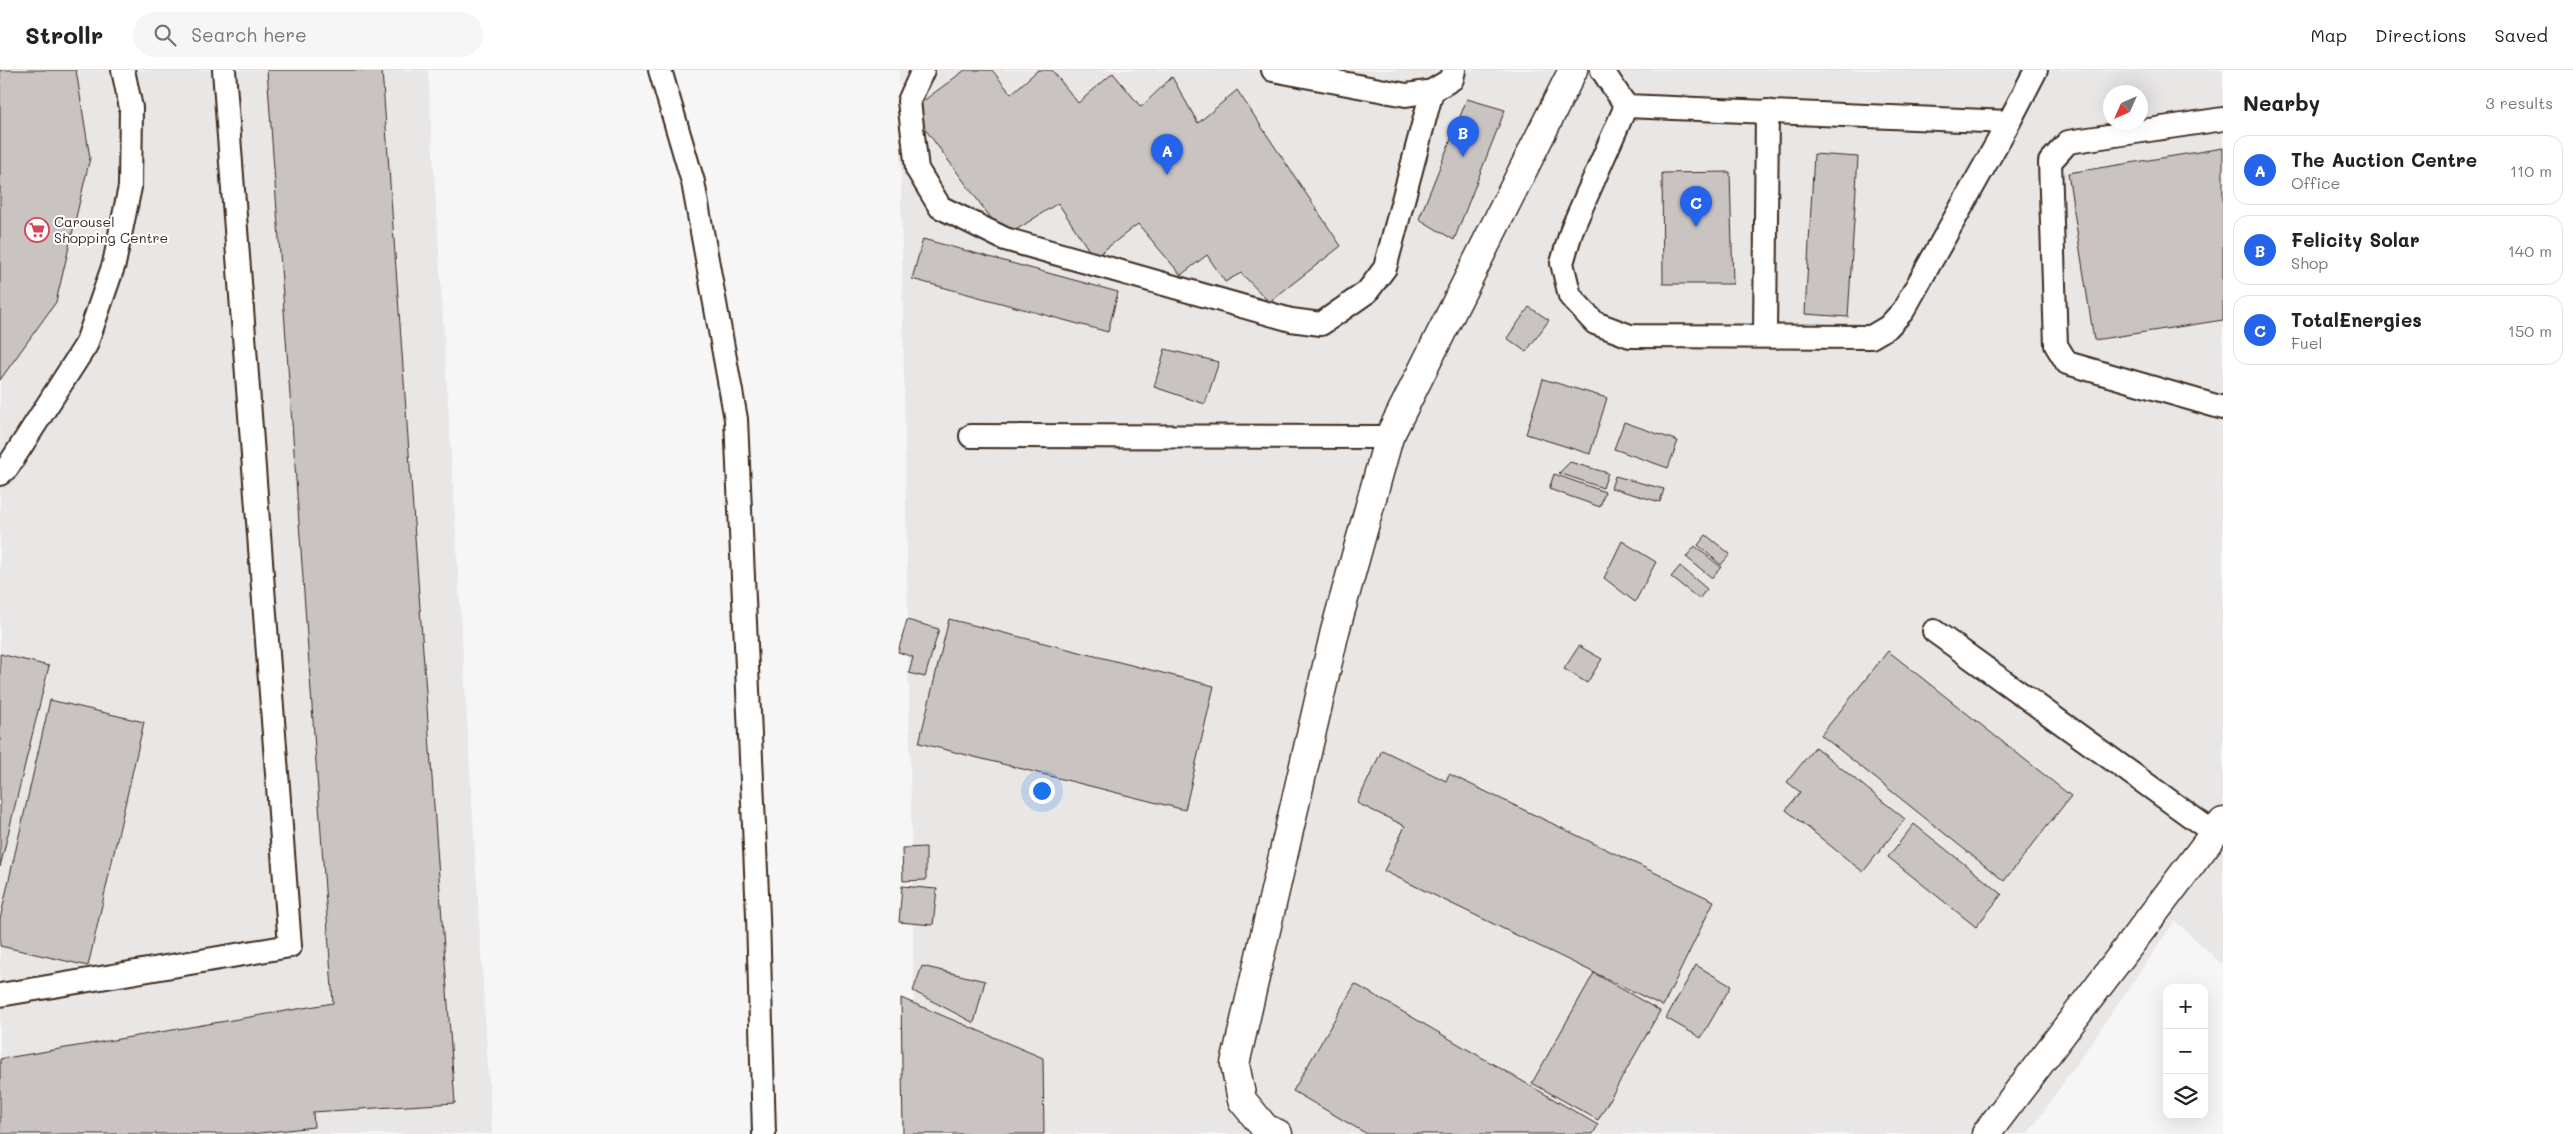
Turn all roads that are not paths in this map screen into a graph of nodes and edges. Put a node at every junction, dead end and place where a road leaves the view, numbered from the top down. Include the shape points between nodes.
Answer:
1 (123, 70) edge
2 (224, 70) edge
3 (660, 70) edge
4 (923, 70) edge
5 (1273, 70) edge
6 (1454, 70) edge
7 (1572, 70) edge
8 (1602, 70) edge
9 (2036, 70) edge
10 (1432, 91) junction
11 (1626, 106) junction
12 (1767, 111) junction
13 (2223, 119) edge
14 (2009, 122) junction
15 (1765, 335) junction
16 (2223, 408) edge
17 (971, 436) dead end
18 (1389, 437) junction
19 (0, 474) edge
20 (1934, 631) dead end
21 (2220, 832) edge
22 (0, 995) edge
23 (764, 1134) edge
24 (1278, 1134) edge
25 (1986, 1134) edge

1 - 19 lane via 132,108 130,187 114,264 86,345
2 - 22 lane via 290,946
3 - 23 lane via 693,182 736,419 758,906
4 - 10 lane via 908,101 916,169 940,207 1005,239 1291,320 1321,324 1367,292 1385,268
5 - 10 lane via 1406,95
6 - 10 lane via 1452,79
7 - 18 street
8 - 11 lane
9 - 14 lane
11 - 12 lane
11 - 15 lane via 1572,229 1562,263 1570,296 1595,323 1630,336
12 - 14 lane
12 - 15 lane
13 - 16 lane via 2068,142 2050,162 2056,345 2067,363
14 - 15 lane via 1903,311 1888,327 1871,337
17 - 18 lane
18 - 24 street via 1335,631 1234,1064 1242,1100 1264,1128
20 - 21 lane
21 - 25 street

